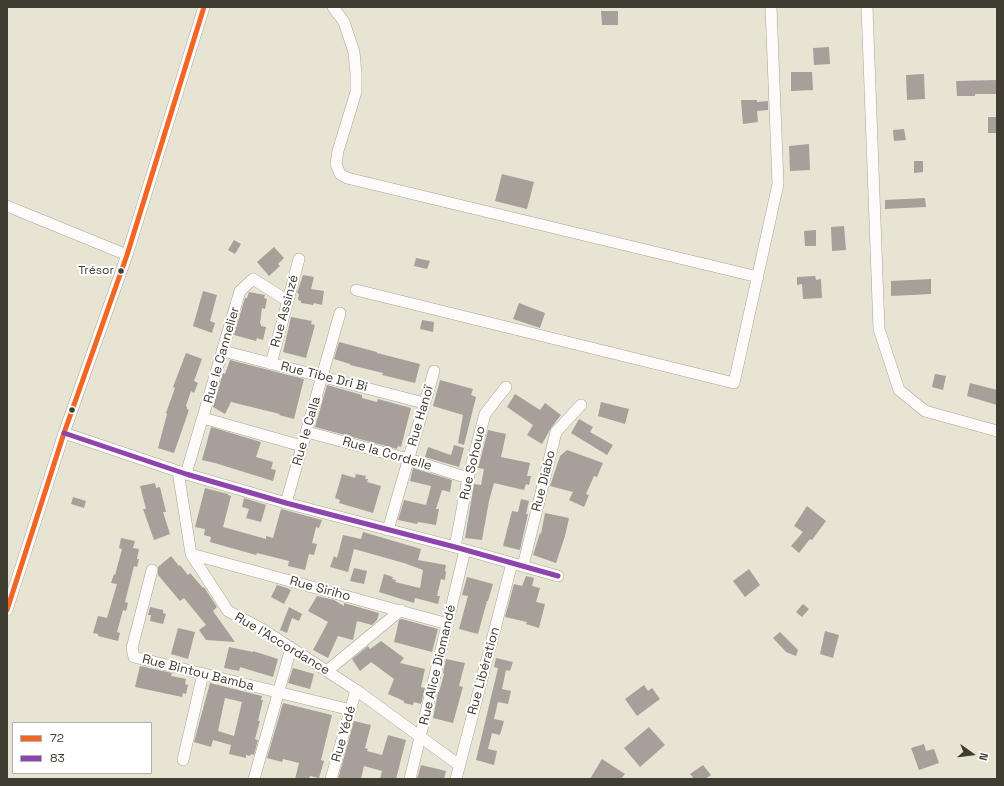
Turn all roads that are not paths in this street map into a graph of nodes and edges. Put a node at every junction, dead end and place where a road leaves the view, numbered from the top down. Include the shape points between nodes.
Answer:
1 (204, 7) edge
2 (333, 7) edge
3 (771, 7) edge
4 (867, 7) edge
5 (7, 206) edge
6 (127, 255) junction
7 (299, 259) dead end
8 (758, 276) junction
9 (356, 290) dead end
10 (288, 301) junction
11 (340, 313) dead end
12 (223, 351) junction
13 (271, 364) junction
14 (434, 371) dead end
15 (323, 377) junction
16 (506, 387) dead end
17 (424, 403) junction
18 (581, 405) dead end
19 (203, 418) junction
20 (997, 431) edge
21 (306, 432) junction
22 (64, 433) junction
23 (302, 446) junction
24 (408, 459) junction
25 (182, 472) junction
26 (468, 478) junction
27 (286, 503) junction
28 (388, 530) junction
29 (460, 549) junction
30 (191, 554) junction
31 (518, 565) junction
32 (152, 570) dead end
33 (558, 576) dead end
34 (7, 610) edge
35 (401, 610) junction
36 (448, 624) junction
37 (291, 648) junction
38 (327, 671) junction
39 (203, 674) junction
40 (356, 690) junction
41 (278, 693) junction
42 (351, 710) junction
43 (421, 737) junction
44 (183, 760) dead end
45 (459, 765) junction
46 (254, 779) edge
47 (331, 779) edge
48 (410, 779) edge
49 (456, 779) edge

1 - 6 street
2 - 8 street via 344,22 354,52 356,74 356,92 338,151 336,164 340,174 347,178
3 - 8 street via 778,184
4 - 20 street via 879,329 899,390 925,411
5 - 6 street
6 - 22 street
7 - 10 street, Rue Assinzé
8 - 9 street via 734,383
10 - 12 street, Rue le Cannelier via 253,279 240,291
10 - 13 street, Rue Assinzé
11 - 15 street, Rue le Calla
12 - 13 street, Rue Tibe Dri Bi
12 - 19 street, Rue le Cannelier
13 - 15 street, Rue Tibe Dri Bi
14 - 17 street, Rue Hanoï
15 - 17 street, Rue Tibe Dri Bi
15 - 21 street, Rue le Calla
16 - 26 street, Rue Sohouo via 485,414
17 - 24 street, Rue Hanoï
18 - 31 street, Rue Diabo via 556,432
19 - 23 street
19 - 25 street, Rue le Cannelier
21 - 23 street, Rue le Calla
21 - 24 street, Rue la Cordelle
22 - 25 street
22 - 34 street
23 - 27 street, Rue le Calla
24 - 26 street, Rue la Cordelle
24 - 28 street, Rue Hanoï
25 - 27 street
25 - 30 street, Rue l'Accordance
26 - 29 street, Rue Sohouo
27 - 28 street
28 - 29 street
29 - 31 street
29 - 36 street, Rue Alice Diomandé
30 - 35 street, Rue Siriho
30 - 37 street, Rue l'Accordance via 228,611
31 - 33 street
31 - 45 street, Rue Libération
32 - 39 street, Rue Bintou Bamba via 132,648 134,657
35 - 36 street, Rue Siriho
35 - 38 street
36 - 43 street, Rue Alice Diomandé
37 - 38 street, Rue l'Accordance
37 - 41 street
38 - 40 street, Rue l'Accordance
39 - 41 street, Rue Bintou Bamba
39 - 44 street
40 - 42 street, Rue Yédé
40 - 43 street, Rue l'Accordance
41 - 42 street, Rue Bintou Bamba
41 - 46 street
42 - 47 street, Rue Yédé
43 - 45 street, Rue l'Accordance
43 - 48 street, Rue Alice Diomandé
45 - 49 street, Rue Libération

